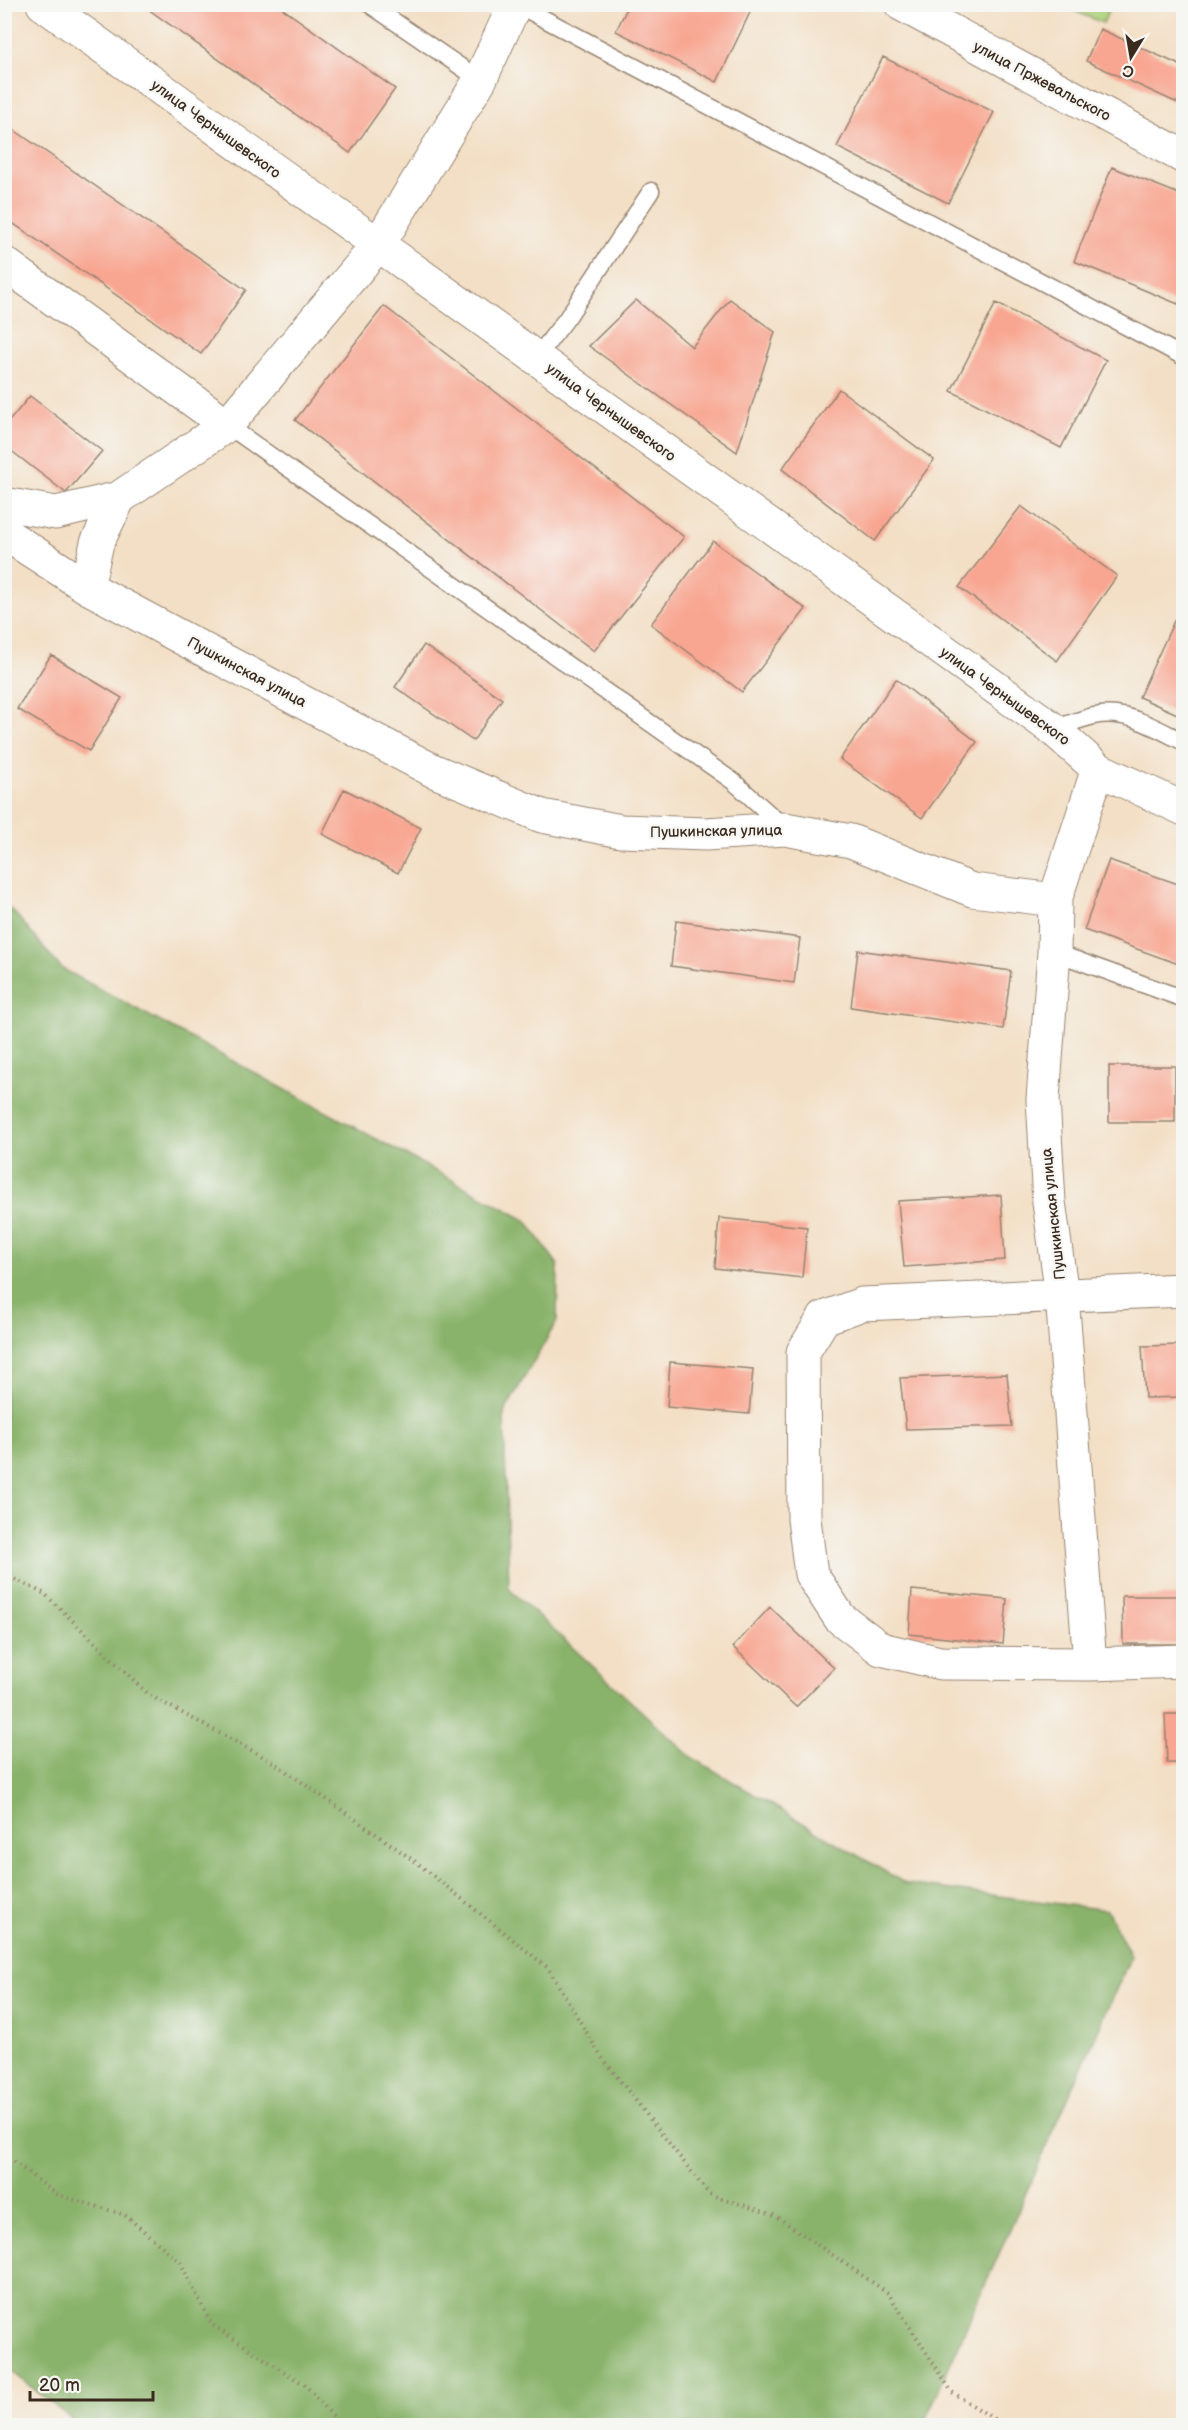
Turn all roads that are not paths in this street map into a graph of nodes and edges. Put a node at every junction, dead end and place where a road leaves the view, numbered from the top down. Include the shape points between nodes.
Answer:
1 (43, 4) edge
2 (369, 4) edge
3 (515, 4) edge
4 (902, 4) edge
5 (480, 80) junction
6 (1184, 157) edge
7 (651, 191) dead end
8 (378, 246) junction
9 (4, 263) edge
10 (537, 357) junction
11 (1184, 357) edge
12 (226, 425) junction
13 (119, 498) junction
14 (4, 504) edge
15 (4, 533) edge
16 (87, 587) junction
17 (1053, 729) junction
18 (1184, 741) edge
19 (1098, 769) junction
20 (1184, 809) edge
21 (785, 829) junction
22 (1055, 900) junction
23 (1054, 952) junction
24 (1184, 999) edge
25 (1184, 1290) edge
26 (1062, 1295) junction
27 (1184, 1660) edge
28 (1090, 1664) junction

1 - 8 street, улица Чернышевского
2 - 5 lane
3 - 5 street
3 - 11 lane
4 - 6 street, улица Пржевальского
5 - 8 street
7 - 10 lane
8 - 10 street, улица Чернышевского
8 - 12 street
9 - 12 street
10 - 17 street, улица Чернышевского
12 - 13 street
12 - 21 lane via 734,782
13 - 14 street via 56,513
13 - 16 street via 97,543
15 - 16 street, Пушкинская улица
16 - 21 street, Пушкинская улица via 432,770 542,816 621,831 706,834
17 - 18 lane via 1113,714 1132,717
17 - 19 street, улица Чернышевского
19 - 20 street, улица Чернышевского
19 - 22 street
21 - 22 street, Пушкинская улица via 851,841 972,890
22 - 23 street, Пушкинская улица
23 - 24 lane
23 - 26 street, Пушкинская улица via 1042,1099 1048,1202
25 - 26 street, Пушкинская улица
26 - 28 street
26 - 28 street, Пушкинская улица via 862,1304 824,1318 803,1352 804,1519 811,1574 840,1618 881,1649 940,1663
27 - 28 street, Пушкинская улица

